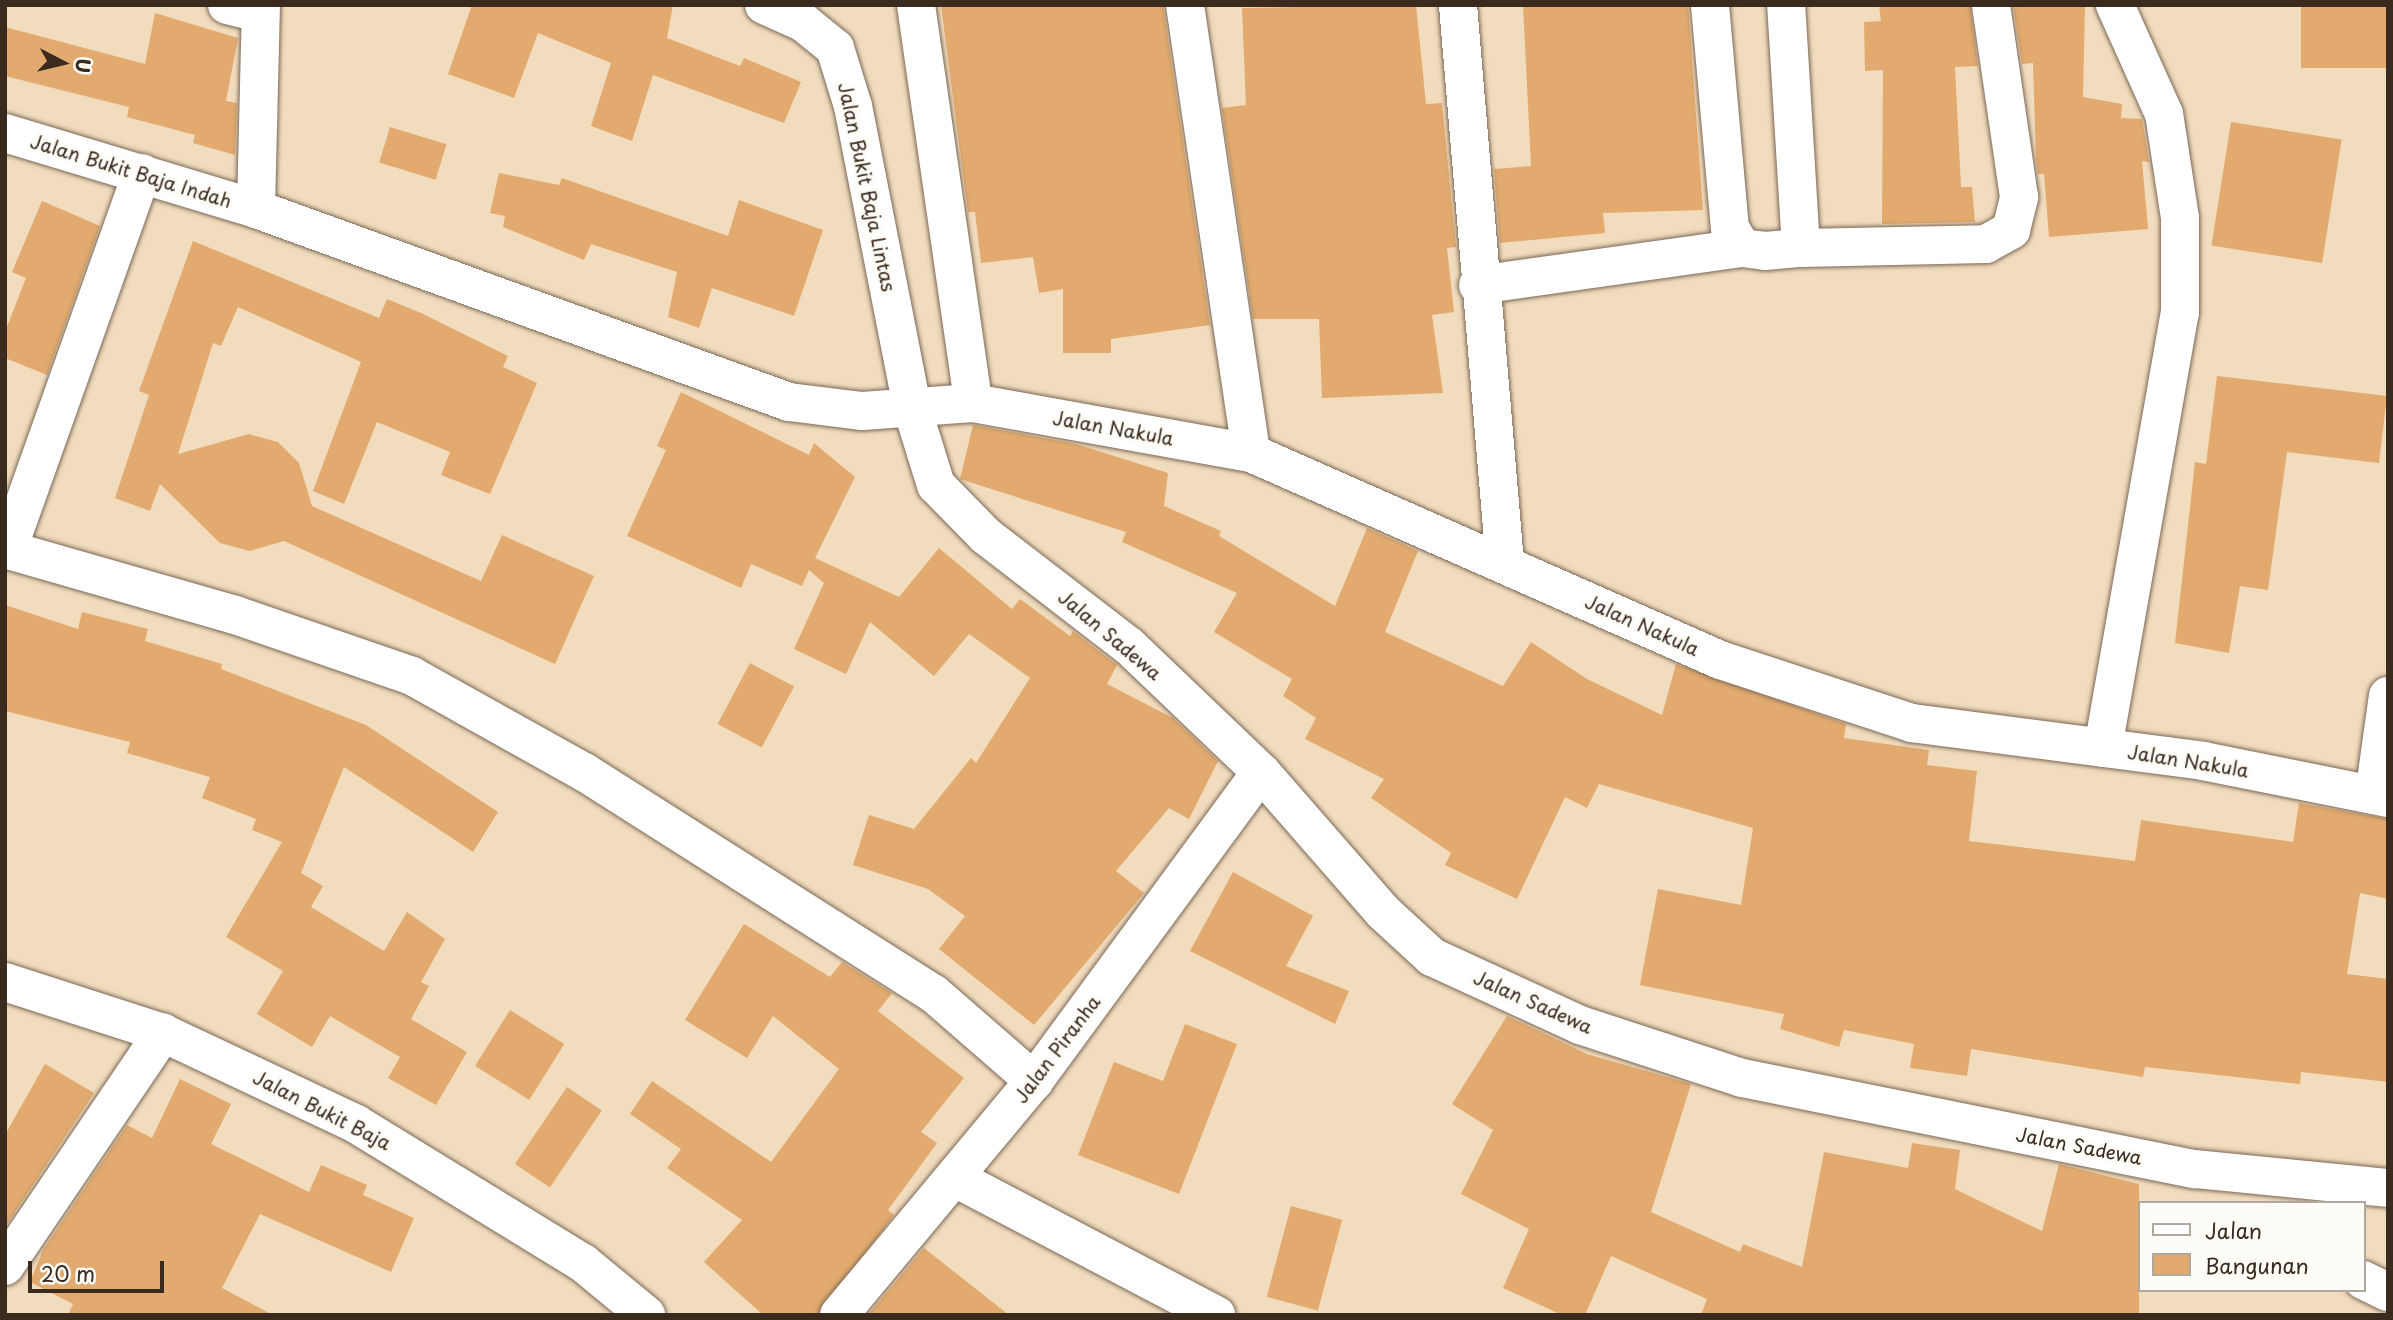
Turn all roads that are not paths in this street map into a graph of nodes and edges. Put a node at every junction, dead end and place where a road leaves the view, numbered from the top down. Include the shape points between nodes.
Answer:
1 (764, 5) edge
2 (916, 5) edge
3 (1185, 5) edge
4 (1458, 5) edge
5 (1710, 5) edge
6 (1786, 5) edge
7 (1991, 5) edge
8 (2115, 5) edge
9 (249, 8) edge
10 (5, 132) edge
11 (142, 173) junction
12 (256, 209) junction
13 (1742, 248) junction
14 (1801, 248) junction
15 (1479, 285) junction
16 (973, 403) junction
17 (912, 408) junction
18 (1251, 453) junction
19 (7, 549) edge
20 (1506, 564) junction
21 (2388, 696) edge
22 (2103, 748) junction
23 (1261, 772) junction
24 (2381, 797) edge
25 (5, 982) edge
26 (163, 1033) junction
27 (1034, 1081) junction
28 (2195, 1169) junction
29 (957, 1179) junction
30 (2388, 1188) edge
31 (2235, 1201) edge
32 (5, 1266) edge
33 (2365, 1281) edge
34 (2388, 1292) edge
35 (646, 1315) edge
36 (839, 1315) edge
37 (1216, 1315) edge

1 - 17 street, Jalan Bukit Baja Lintas via 804,23 835,48 853,106
2 - 16 street
3 - 18 street
4 - 15 street
5 - 13 street via 1730,228
6 - 14 street
7 - 14 street via 2018,197 2011,230 1986,244
8 - 22 street via 2164,114 2180,218 2180,313
9 - 12 street
10 - 11 street, Jalan Bukit Baja Indah
11 - 12 street, Jalan Bukit Baja Indah
11 - 19 street
12 - 17 street, Jalan Bukit Baja Indah via 789,402 862,411
13 - 14 street
13 - 15 street
15 - 20 street
16 - 17 street, Jalan Nakula
16 - 18 street, Jalan Nakula
17 - 23 street, Jalan Sadewa via 936,485 958,511 1129,646
18 - 20 street, Jalan Nakula
19 - 27 street via 235,615 412,676 584,772 934,994
20 - 22 street, Jalan Nakula via 1720,660 1912,723
21 - 24 street
22 - 24 street, Jalan Nakula via 2203,761
23 - 27 street, Jalan Piranha
23 - 28 street, Jalan Sadewa via 1383,912 1432,957 1580,1025 1742,1078
25 - 26 street, Jalan Bukit Baja
26 - 32 street
26 - 35 street, Jalan Bukit Baja via 356,1124 583,1263
27 - 29 street, Jalan Piranha
28 - 30 street, Jalan Sadewa
28 - 31 street
29 - 36 street, Jalan Piranha
29 - 37 street
33 - 34 street

